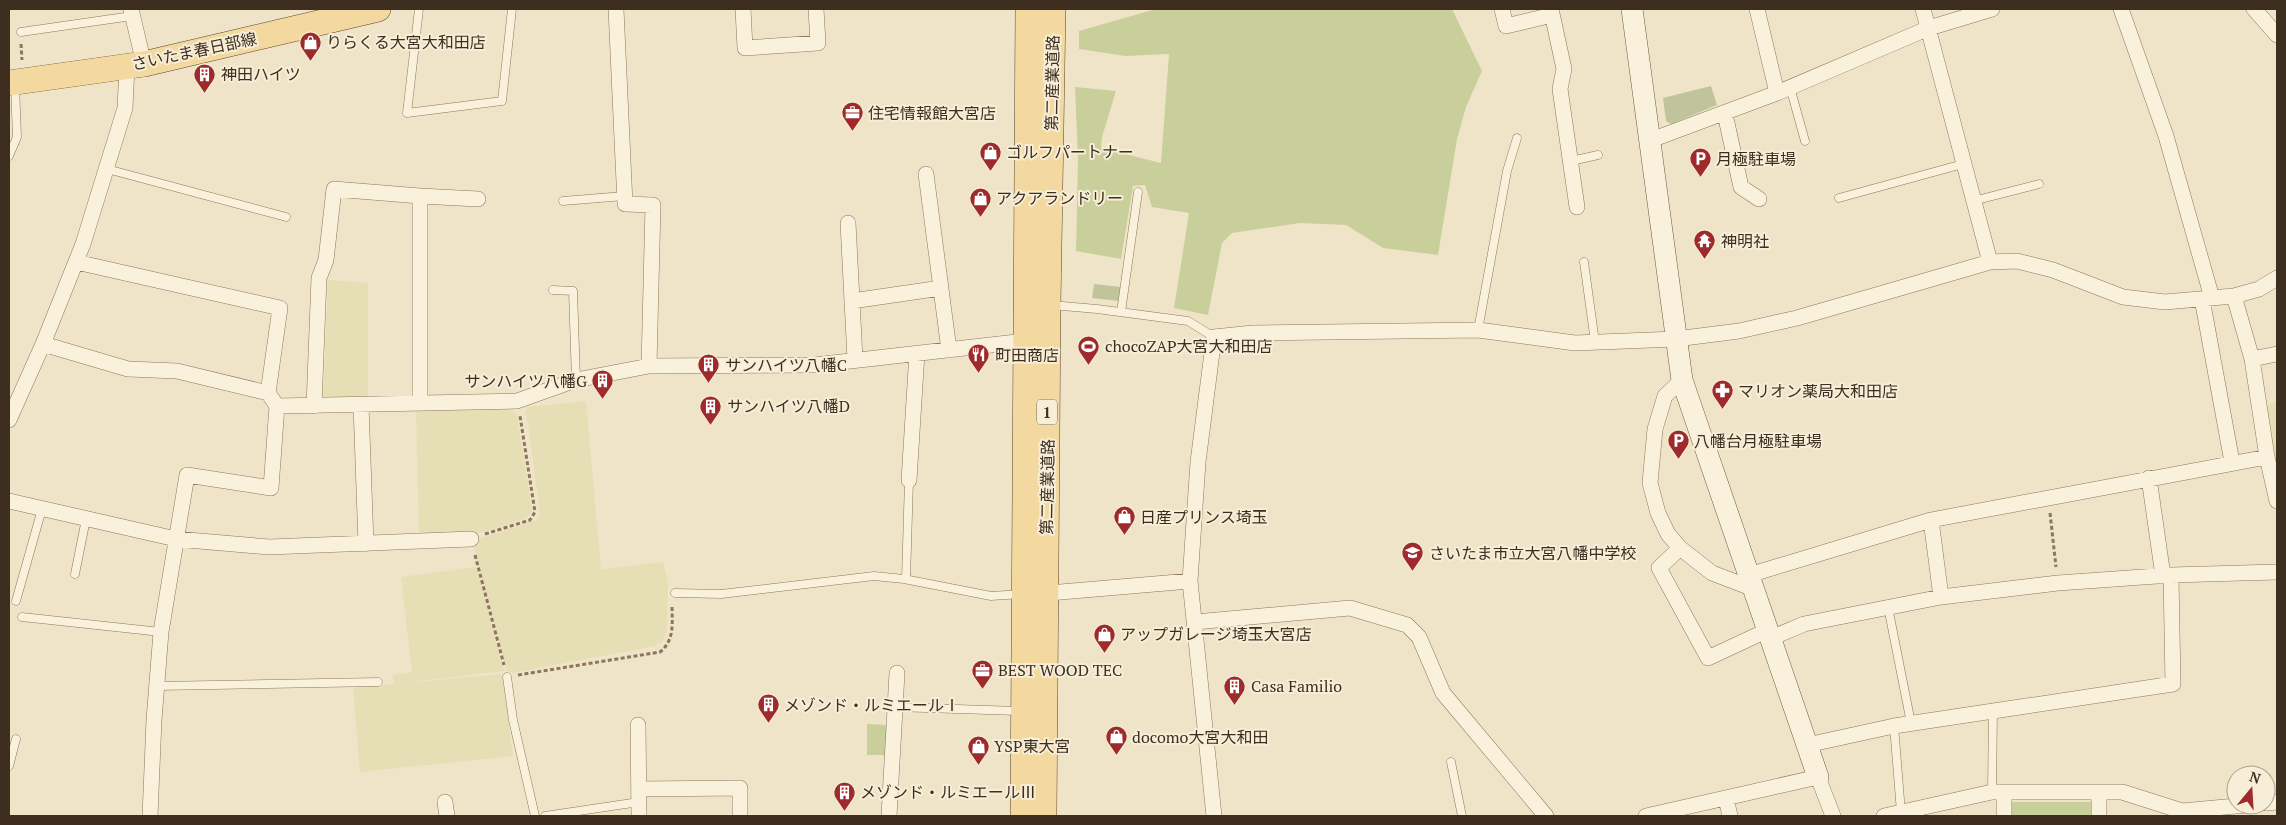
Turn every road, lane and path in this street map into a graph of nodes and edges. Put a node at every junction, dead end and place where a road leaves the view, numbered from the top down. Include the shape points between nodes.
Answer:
1 (378, 9) edge
2 (419, 9) edge
3 (512, 9) edge
4 (616, 9) edge
5 (743, 9) edge
6 (816, 9) edge
7 (1028, 9) edge
8 (1053, 9) edge
9 (1502, 9) edge
10 (1632, 9) edge
11 (1757, 9) edge
12 (1923, 9) edge
13 (1992, 9) edge
14 (2121, 9) edge
15 (2254, 9) edge
16 (132, 12) edge
17 (1551, 12) edge
18 (1929, 28) junction
19 (20, 32) joint
20 (2277, 35) edge
21 (135, 65) junction
22 (16, 82) edge
23 (1784, 90) junction
24 (1725, 114) junction
25 (1517, 138) dead end
26 (1651, 140) junction
27 (1805, 141) dead end
28 (1598, 155) dead end
29 (9, 156) edge
30 (1571, 161) junction
31 (1963, 164) junction
32 (107, 169) junction
33 (926, 174) dead end
34 (2039, 184) dead end
35 (1138, 192) dead end
36 (420, 196) junction
37 (624, 196) junction
38 (1839, 198) dead end
39 (1759, 199) dead end
40 (478, 200) dead end
41 (563, 201) dead end
42 (1974, 202) junction
43 (1577, 207) dead end
44 (286, 217) dead end
45 (848, 223) dead end
46 (76, 262) junction
47 (1584, 262) dead end
48 (1990, 262) junction
49 (2277, 278) edge
50 (941, 288) junction
51 (553, 290) dead end
52 (2234, 296) junction
53 (2207, 299) junction
54 (852, 300) junction
55 (1048, 305) junction
56 (1121, 312) junction
57 (1478, 330) junction
58 (1214, 337) junction
59 (1676, 339) junction
60 (1037, 340) junction
61 (1595, 342) junction
62 (44, 344) junction
63 (949, 350) junction
64 (917, 353) junction
65 (2277, 354) edge
66 (855, 359) junction
67 (2252, 360) junction
68 (649, 366) junction
69 (576, 380) junction
70 (1682, 380) junction
71 (268, 393) junction
72 (517, 401) junction
73 (420, 403) junction
74 (361, 404) junction
75 (277, 406) junction
76 (314, 406) junction
77 (10, 416) edge
78 (2267, 456) junction
79 (2232, 462) junction
80 (2149, 478) junction
81 (908, 480) joint
82 (2048, 498) junction
83 (9, 501) edge
84 (2277, 501) edge
85 (42, 509) junction
86 (86, 519) junction
87 (1931, 520) junction
88 (176, 539) junction
89 (471, 539) junction
90 (366, 544) junction
91 (1680, 548) junction
92 (2277, 572) edge
93 (75, 574) dead end
94 (2167, 576) junction
95 (906, 579) junction
96 (1190, 581) junction
97 (1751, 582) junction
98 (2058, 583) junction
99 (674, 593) joint
100 (1035, 594) junction
101 (1941, 597) junction
102 (16, 601) dead end
103 (1888, 607) junction
104 (22, 617) dead end
105 (1194, 622) junction
106 (162, 632) junction
107 (1769, 634) junction
108 (897, 673) dead end
109 (507, 677) junction
110 (378, 682) dead end
111 (157, 686) junction
112 (895, 707) junction
113 (1993, 710) junction
114 (1034, 712) junction
115 (1911, 723) junction
116 (638, 725) dead end
117 (1894, 726) junction
118 (16, 739) dead end
119 (1807, 745) junction
120 (1450, 762) dead end
121 (9, 766) edge
122 (1818, 777) junction
123 (2099, 792) junction
124 (1998, 793) junction
125 (1726, 798) junction
126 (639, 802) edge
127 (2226, 807) edge
128 (1901, 812) junction
129 (1662, 814) edge
130 (150, 816) edge
131 (535, 816) edge
132 (545, 816) edge
133 (740, 816) edge
134 (888, 816) edge
135 (1023, 816) edge
136 (1044, 816) edge
137 (1214, 816) edge
138 (1462, 816) edge
139 (1546, 816) edge
140 (1646, 816) edge
141 (1730, 816) edge
142 (1833, 816) edge
143 (1884, 816) edge
144 (2004, 816) edge
145 (2100, 816) edge

1 - 21 main road, さいたま春日部線
2 - 3 lane via 407,113 502,101
4 - 37 street
5 - 6 street via 745,48 818,43
7 - 60 main road, 第二産業道路 / 1
8 - 55 main road, 第二産業道路 / 1
9 - 17 street via 1506,26
10 - 26 street
11 - 23 street
12 - 18 street
13 - 18 street
14 - 53 street via 2166,136
15 - 20 street
16 - 19 lane
16 - 21 street
17 - 30 street via 1564,70 1560,89
18 - 23 street
18 - 31 street
19 - 22 path
21 - 22 main road, さいたま春日部線
21 - 32 street
22 - 29 lane via 17,137
23 - 24 street
23 - 27 lane
24 - 26 street
24 - 39 street via 1741,187
25 - 57 lane via 1507,171
26 - 59 street
28 - 30 lane
30 - 43 street
31 - 38 lane
31 - 42 street
32 - 44 lane
32 - 46 street
33 - 50 street
34 - 42 lane
35 - 56 lane
36 - 40 street
36 - 73 street
36 - 76 street via 334,190 326,260 319,278
37 - 41 lane
37 - 68 street via 625,204 652,205
42 - 48 street
45 - 54 street
46 - 62 street
46 - 71 street via 280,308
47 - 61 lane
48 - 53 street via 2017,261 2053,270 2130,298 2165,302
48 - 59 street via 1797,318 1740,331
49 - 52 street via 2258,289
50 - 54 street
50 - 63 street
51 - 69 lane via 573,291
52 - 53 street
52 - 67 street
53 - 79 street
54 - 66 street
55 - 56 lane
55 - 60 main road, 第二産業道路 / 1
56 - 58 lane via 1188,321
57 - 58 street via 1253,333
57 - 61 street via 1574,343
58 - 96 street via 1198,462
59 - 61 street
59 - 70 street
60 - 63 street
60 - 100 main road, 第二産業道路 / 1
62 - 71 street via 128,369 177,371
62 - 77 street
63 - 64 street
64 - 66 street
64 - 81 street
65 - 67 street
66 - 68 street via 814,365
67 - 78 street
68 - 69 street
69 - 72 street
70 - 91 street via 1666,396 1655,429 1650,483 1658,513 1668,534
70 - 97 street
71 - 75 street
72 - 73 street
72 - 89 path via 535,512 530,520
73 - 74 street
74 - 76 street
74 - 90 street
75 - 76 street
75 - 88 street via 271,488 188,475
78 - 79 street
78 - 84 street
79 - 80 street
80 - 82 street
80 - 94 street
81 - 95 lane
82 - 87 street
82 - 98 path
83 - 85 street
85 - 86 street
85 - 102 lane
86 - 88 street
86 - 93 lane
87 - 97 street
87 - 101 street
88 - 90 street via 268,547
88 - 106 street
89 - 90 street
89 - 109 path
91 - 97 street via 1712,573
91 - 107 street via 1659,568 1708,658
92 - 94 street
94 - 98 street
94 - 113 street via 2173,684
95 - 99 lane via 874,576 721,594
95 - 100 lane via 990,596
96 - 100 street
96 - 105 street
97 - 107 street
98 - 101 street
99 - 109 path via 672,633 668,646 660,652
100 - 114 main road, 第二産業道路 / 1
101 - 103 street
103 - 107 street
103 - 115 lane
104 - 106 lane
105 - 137 street
105 - 139 street via 1350,608 1407,625 1419,638 1443,693
106 - 111 street
107 - 119 street
108 - 112 street
109 - 131 lane via 512,720
110 - 111 lane
111 - 130 street
112 - 114 lane
112 - 134 street
113 - 115 street
113 - 124 lane
114 - 135 main road, 第二産業道路 / 1
114 - 136 main road, 第二産業道路 / 1
115 - 117 street
116 - 126 street
117 - 119 street
117 - 128 lane
118 - 121 lane
119 - 122 street
120 - 138 lane
122 - 125 street
122 - 142 street
123 - 124 street
123 - 127 street via 2122,792 2182,811
123 - 145 street
124 - 128 street
124 - 144 street
125 - 129 street
125 - 141 street
126 - 132 lane
126 - 133 street via 740,788
128 - 143 street
129 - 140 street

